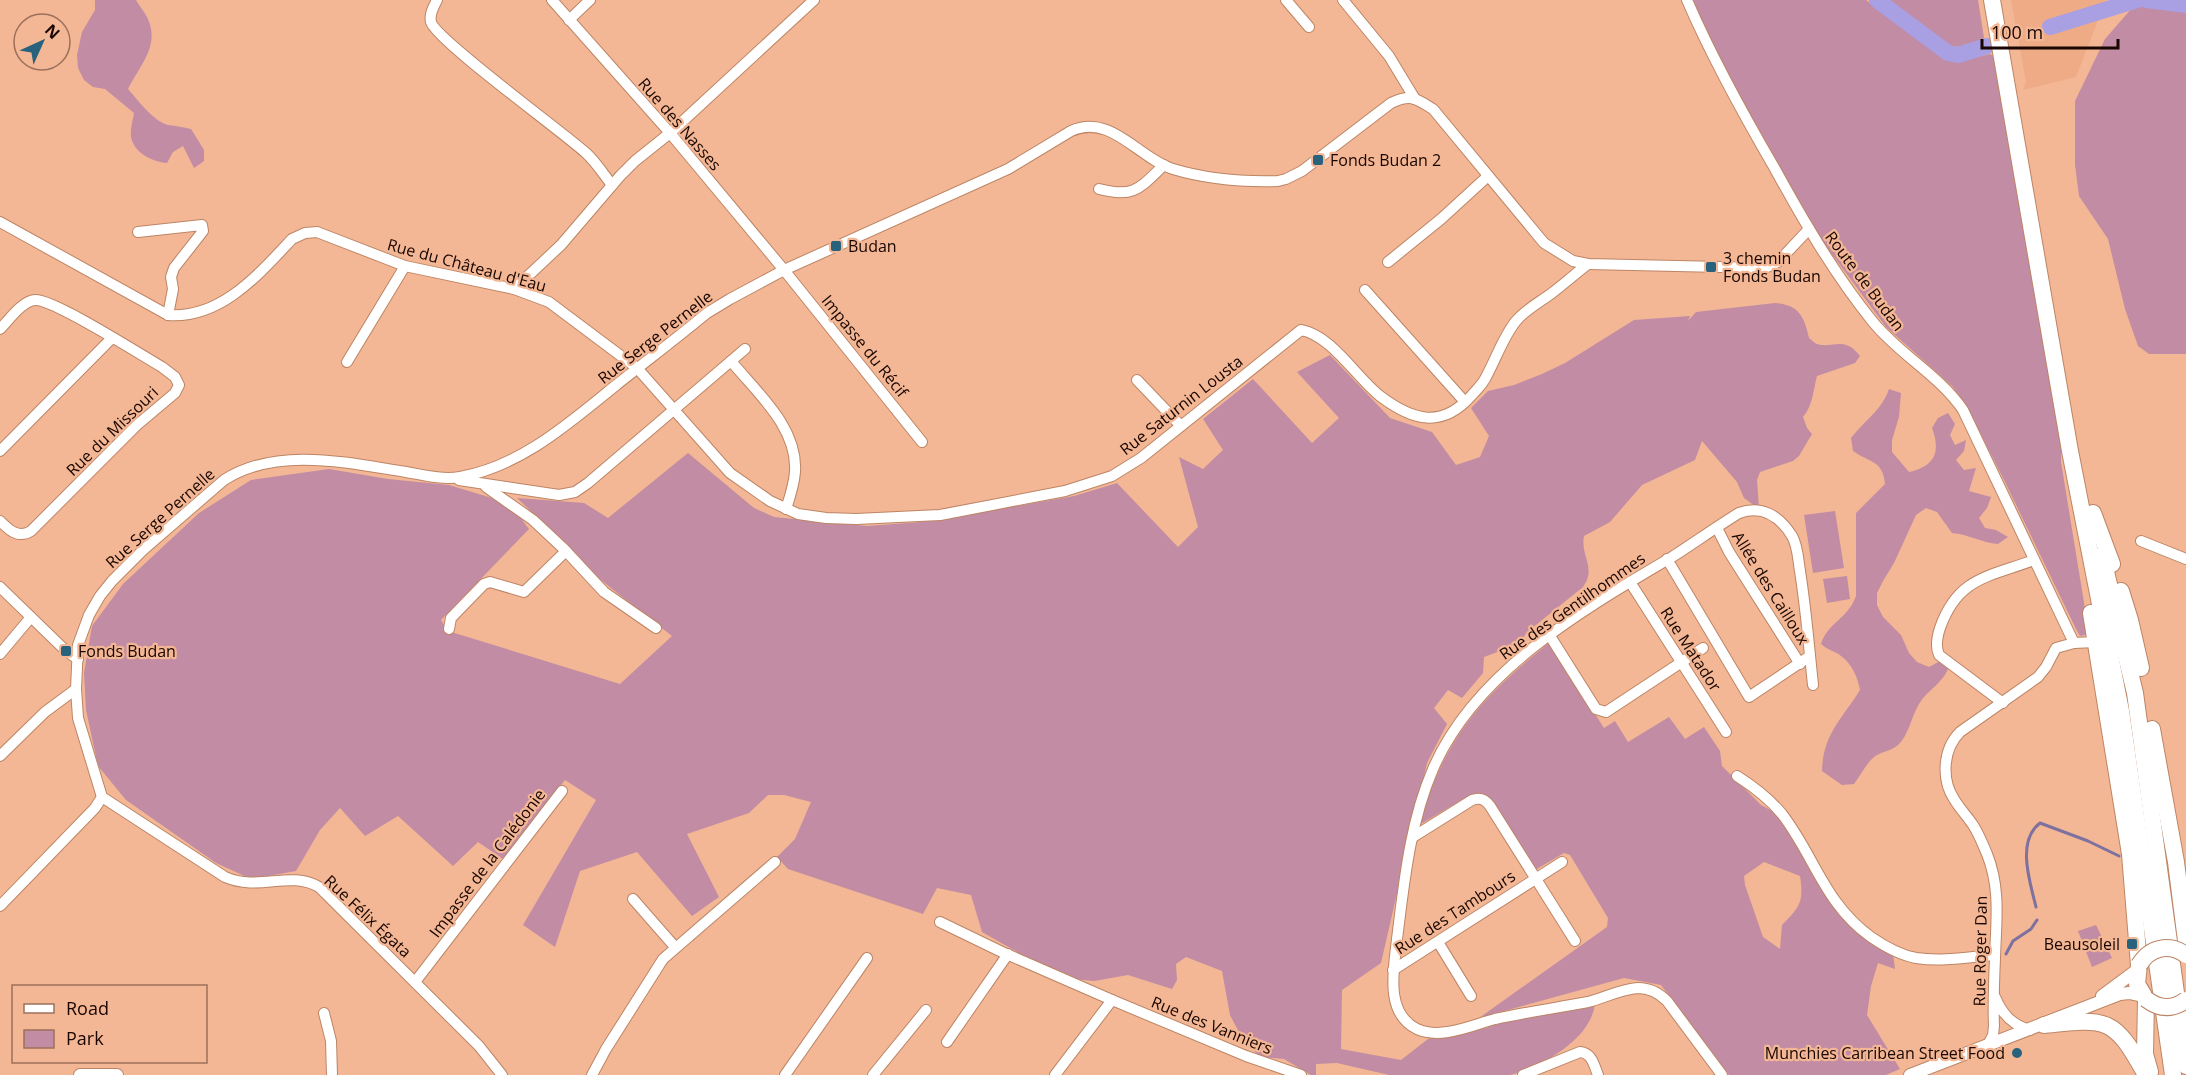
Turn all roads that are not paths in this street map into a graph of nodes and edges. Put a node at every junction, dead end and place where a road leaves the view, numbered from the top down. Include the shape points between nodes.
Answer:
1 (552, 0) edge
2 (590, 0) edge
3 (814, 0) edge
4 (1286, 0) edge
5 (1343, 0) edge
6 (1687, 0) edge
7 (1992, 0) edge
8 (1998, 0) edge
9 (435, 3) edge
10 (569, 20) junction
11 (1310, 27) dead end
12 (1415, 99) junction
13 (670, 134) junction
14 (1164, 165) junction
15 (1488, 176) junction
16 (612, 185) junction
17 (1099, 189) dead end
18 (0, 222) edge
19 (1809, 229) junction
20 (138, 232) dead end
21 (1388, 262) dead end
22 (1588, 264) junction
23 (405, 266) junction
24 (784, 270) junction
25 (514, 289) junction
26 (1365, 290) dead end
27 (168, 315) junction
28 (0, 329) edge
29 (112, 338) junction
30 (746, 349) dead end
31 (731, 361) junction
32 (347, 362) dead end
33 (638, 368) junction
34 (1137, 380) dead end
35 (1465, 402) junction
36 (675, 410) junction
37 (1181, 426) junction
38 (922, 442) dead end
39 (0, 451) edge
40 (447, 478) junction
41 (480, 483) junction
42 (786, 509) junction
43 (2087, 514) junction
44 (0, 521) edge
45 (1717, 528) junction
46 (2140, 541) dead end
47 (566, 551) junction
48 (1667, 559) junction
49 (2186, 559) edge
50 (2034, 560) junction
51 (1630, 582) junction
52 (0, 587) edge
53 (31, 617) junction
54 (656, 628) dead end
55 (449, 629) dead end
56 (1550, 636) junction
57 (2095, 642) junction
58 (2074, 643) junction
59 (1703, 648) dead end
60 (0, 654) edge
61 (1810, 656) junction
62 (78, 659) junction
63 (1681, 663) junction
64 (1800, 664) junction
65 (1813, 686) dead end
66 (76, 689) junction
67 (2003, 702) junction
68 (1726, 732) dead end
69 (0, 756) edge
70 (1737, 776) dead end
71 (562, 791) dead end
72 (102, 797) junction
73 (1413, 837) junction
74 (775, 862) dead end
75 (1562, 862) dead end
76 (1536, 878) junction
77 (633, 899) dead end
78 (0, 906) edge
79 (940, 922) dead end
80 (1575, 941) dead end
81 (2186, 941) edge
82 (1438, 942) junction
83 (675, 947) junction
84 (1008, 954) junction
85 (1995, 955) junction
86 (2186, 955) edge
87 (867, 958) dead end
88 (2138, 968) junction
89 (1393, 970) junction
90 (415, 982) junction
91 (1471, 996) dead end
92 (1994, 997) junction
93 (2144, 998) junction
94 (1112, 1000) junction
95 (2186, 1000) edge
96 (2094, 1004) junction
97 (926, 1010) dead end
98 (324, 1013) dead end
99 (2037, 1027) junction
100 (947, 1042) dead end
101 (1988, 1046) junction
102 (2186, 1066) edge
103 (80, 1075) edge
104 (117, 1075) edge
105 (332, 1075) edge
106 (502, 1075) edge
107 (592, 1075) edge
108 (785, 1075) edge
109 (873, 1075) edge
110 (1056, 1075) edge
111 (1301, 1075) edge
112 (1523, 1075) edge
113 (1598, 1075) edge
114 (1722, 1075) edge
115 (1910, 1075) edge
116 (2146, 1075) edge
117 (2150, 1075) edge
118 (2173, 1075) edge

1 - 10 street, Rue des Nasses
2 - 10 street
3 - 13 street
4 - 11 street
5 - 12 street via 1389,56
6 - 19 street, Route de Budan via 1750,126
7 - 43 main road
8 - 43 main road
9 - 16 street via 431,23 438,32 589,155
10 - 13 street, Rue des Nasses
12 - 14 street, Rue Serge Pernelle via 1391,103 1326,154 1286,179 1222,178
12 - 15 street via 1433,109
13 - 16 street
13 - 24 street, Rue des Nasses
14 - 17 street via 1133,191 1121,195
14 - 24 street, Rue Serge Pernelle via 1107,130 1077,128 990,178
15 - 21 street
15 - 22 street via 1544,243 1573,261
16 - 25 street via 561,245
18 - 27 street
19 - 22 street via 1778,262 1765,268
19 - 50 street, Route de Budan via 1873,322 1958,403
20 - 27 street via 202,225 203,231 174,268
22 - 35 street, Rue Saturnin Lousta via 1515,322 1485,380
23 - 25 street, Rue du Château d'Eau
23 - 27 street, Rue du Château d'Eau via 317,232 305,233 222,301 196,313
23 - 32 street
24 - 33 street, Rue Serge Pernelle via 719,305
24 - 38 street, Impasse du Récif
25 - 33 street, Rue du Château d'Eau via 549,303
26 - 35 street
28 - 29 street via 26,303 35,300 65,310
29 - 39 street
29 - 44 street, Rue du Missouri via 171,373 179,382 177,390 31,531 16,534
30 - 31 street
31 - 36 street
31 - 42 street via 789,437 795,473
33 - 36 street, Rue Saturnin Lousta
33 - 40 street, Rue Serge Pernelle via 522,455 471,475
34 - 37 street
35 - 37 street, Rue Saturnin Lousta via 1438,418 1409,413 1380,396 1316,334 1301,330
36 - 41 street via 575,492 550,494
36 - 42 street, Rue Saturnin Lousta via 730,473
37 - 42 street, Rue Saturnin Lousta via 1112,476 1065,491 940,514 846,519 809,516
40 - 41 street
40 - 62 street, Rue Serge Pernelle via 314,460 268,463 234,474 112,581 89,615 78,645
41 - 47 street via 533,520
43 - 57 main road via 2081,534
43 - 81 main road via 2116,577 2139,657 2176,862
43 - 102 main road via 2135,693
43 - 118 main road via 2121,711
45 - 48 street, Rue des Gentilhommes
45 - 61 street, Rue des Gentilhommes via 1738,513 1759,509 1786,528 1797,552
45 - 64 street, Allée des Cailloux
46 - 49 street
47 - 54 street via 604,592
47 - 55 street via 524,592 490,582 484,584 451,618
48 - 51 street, Rue des Gentilhommes
48 - 64 street via 1749,697
50 - 58 street, Route de Budan
50 - 67 street via 1963,589 1949,607 1937,639 1939,655
51 - 56 street, Rue des Gentilhommes
51 - 63 street, Rue Matador
52 - 53 street
53 - 60 street
53 - 62 street
56 - 63 street via 1601,712
56 - 73 street, Rue des Gentilhommes via 1506,668 1458,726 1433,767
57 - 58 street
57 - 88 main road via 2130,854
58 - 67 street, Rue Roger Dan via 2056,648 2043,672
59 - 63 street
61 - 64 street
61 - 65 street, Rue des Gentilhommes
62 - 66 street, Rue Serge Pernelle
63 - 68 street, Rue Matador
66 - 69 street via 45,712
66 - 72 street, Rue Serge Pernelle via 78,718
67 - 85 street, Rue Roger Dan via 1953,739 1946,756 1948,786 1975,828 1993,874 1998,905
70 - 85 street via 1784,816 1835,903 1877,941 1918,958
71 - 90 street, Impasse de la Calédonie
72 - 78 street
72 - 90 street, Rue Félix Égata via 225,877 247,884 296,879 319,887
73 - 76 street, Rue des Tambours via 1472,800 1482,799
73 - 89 street, Rue des Gentilhommes
74 - 83 street
75 - 76 street
76 - 80 street
76 - 82 street, Rue des Tambours
77 - 83 street
79 - 84 street, Rue des Vanniers
82 - 89 street, Rue des Tambours
82 - 91 street
83 - 107 street via 649,978
84 - 94 street, Rue des Vanniers
84 - 100 street
85 - 92 street, Rue Roger Dan
86 - 88 main road, bridge via 2161,948 2150,952
87 - 108 street
88 - 93 main road via 2137,984
88 - 96 street
89 - 114 street, Rue des Gentilhommes via 1395,1000 1402,1016 1416,1028 1431,1032 1590,1001 1629,989 1653,991 1667,1001
90 - 106 street, Rue Félix Égata
92 - 99 street via 2009,1020 2019,1026
92 - 101 street, Rue Roger Dan via 1994,1031
93 - 95 main road, bridge via 2165,1008
93 - 96 street via 2124,993
93 - 117 main road via 2145,1054
94 - 110 street
94 - 111 street, Rue des Vanniers
96 - 99 street
97 - 109 street
98 - 105 street via 331,1041
99 - 101 street
99 - 116 main road via 2085,1021 2109,1026 2125,1040
101 - 115 street
103 - 104 street
112 - 113 street via 1586,1052

